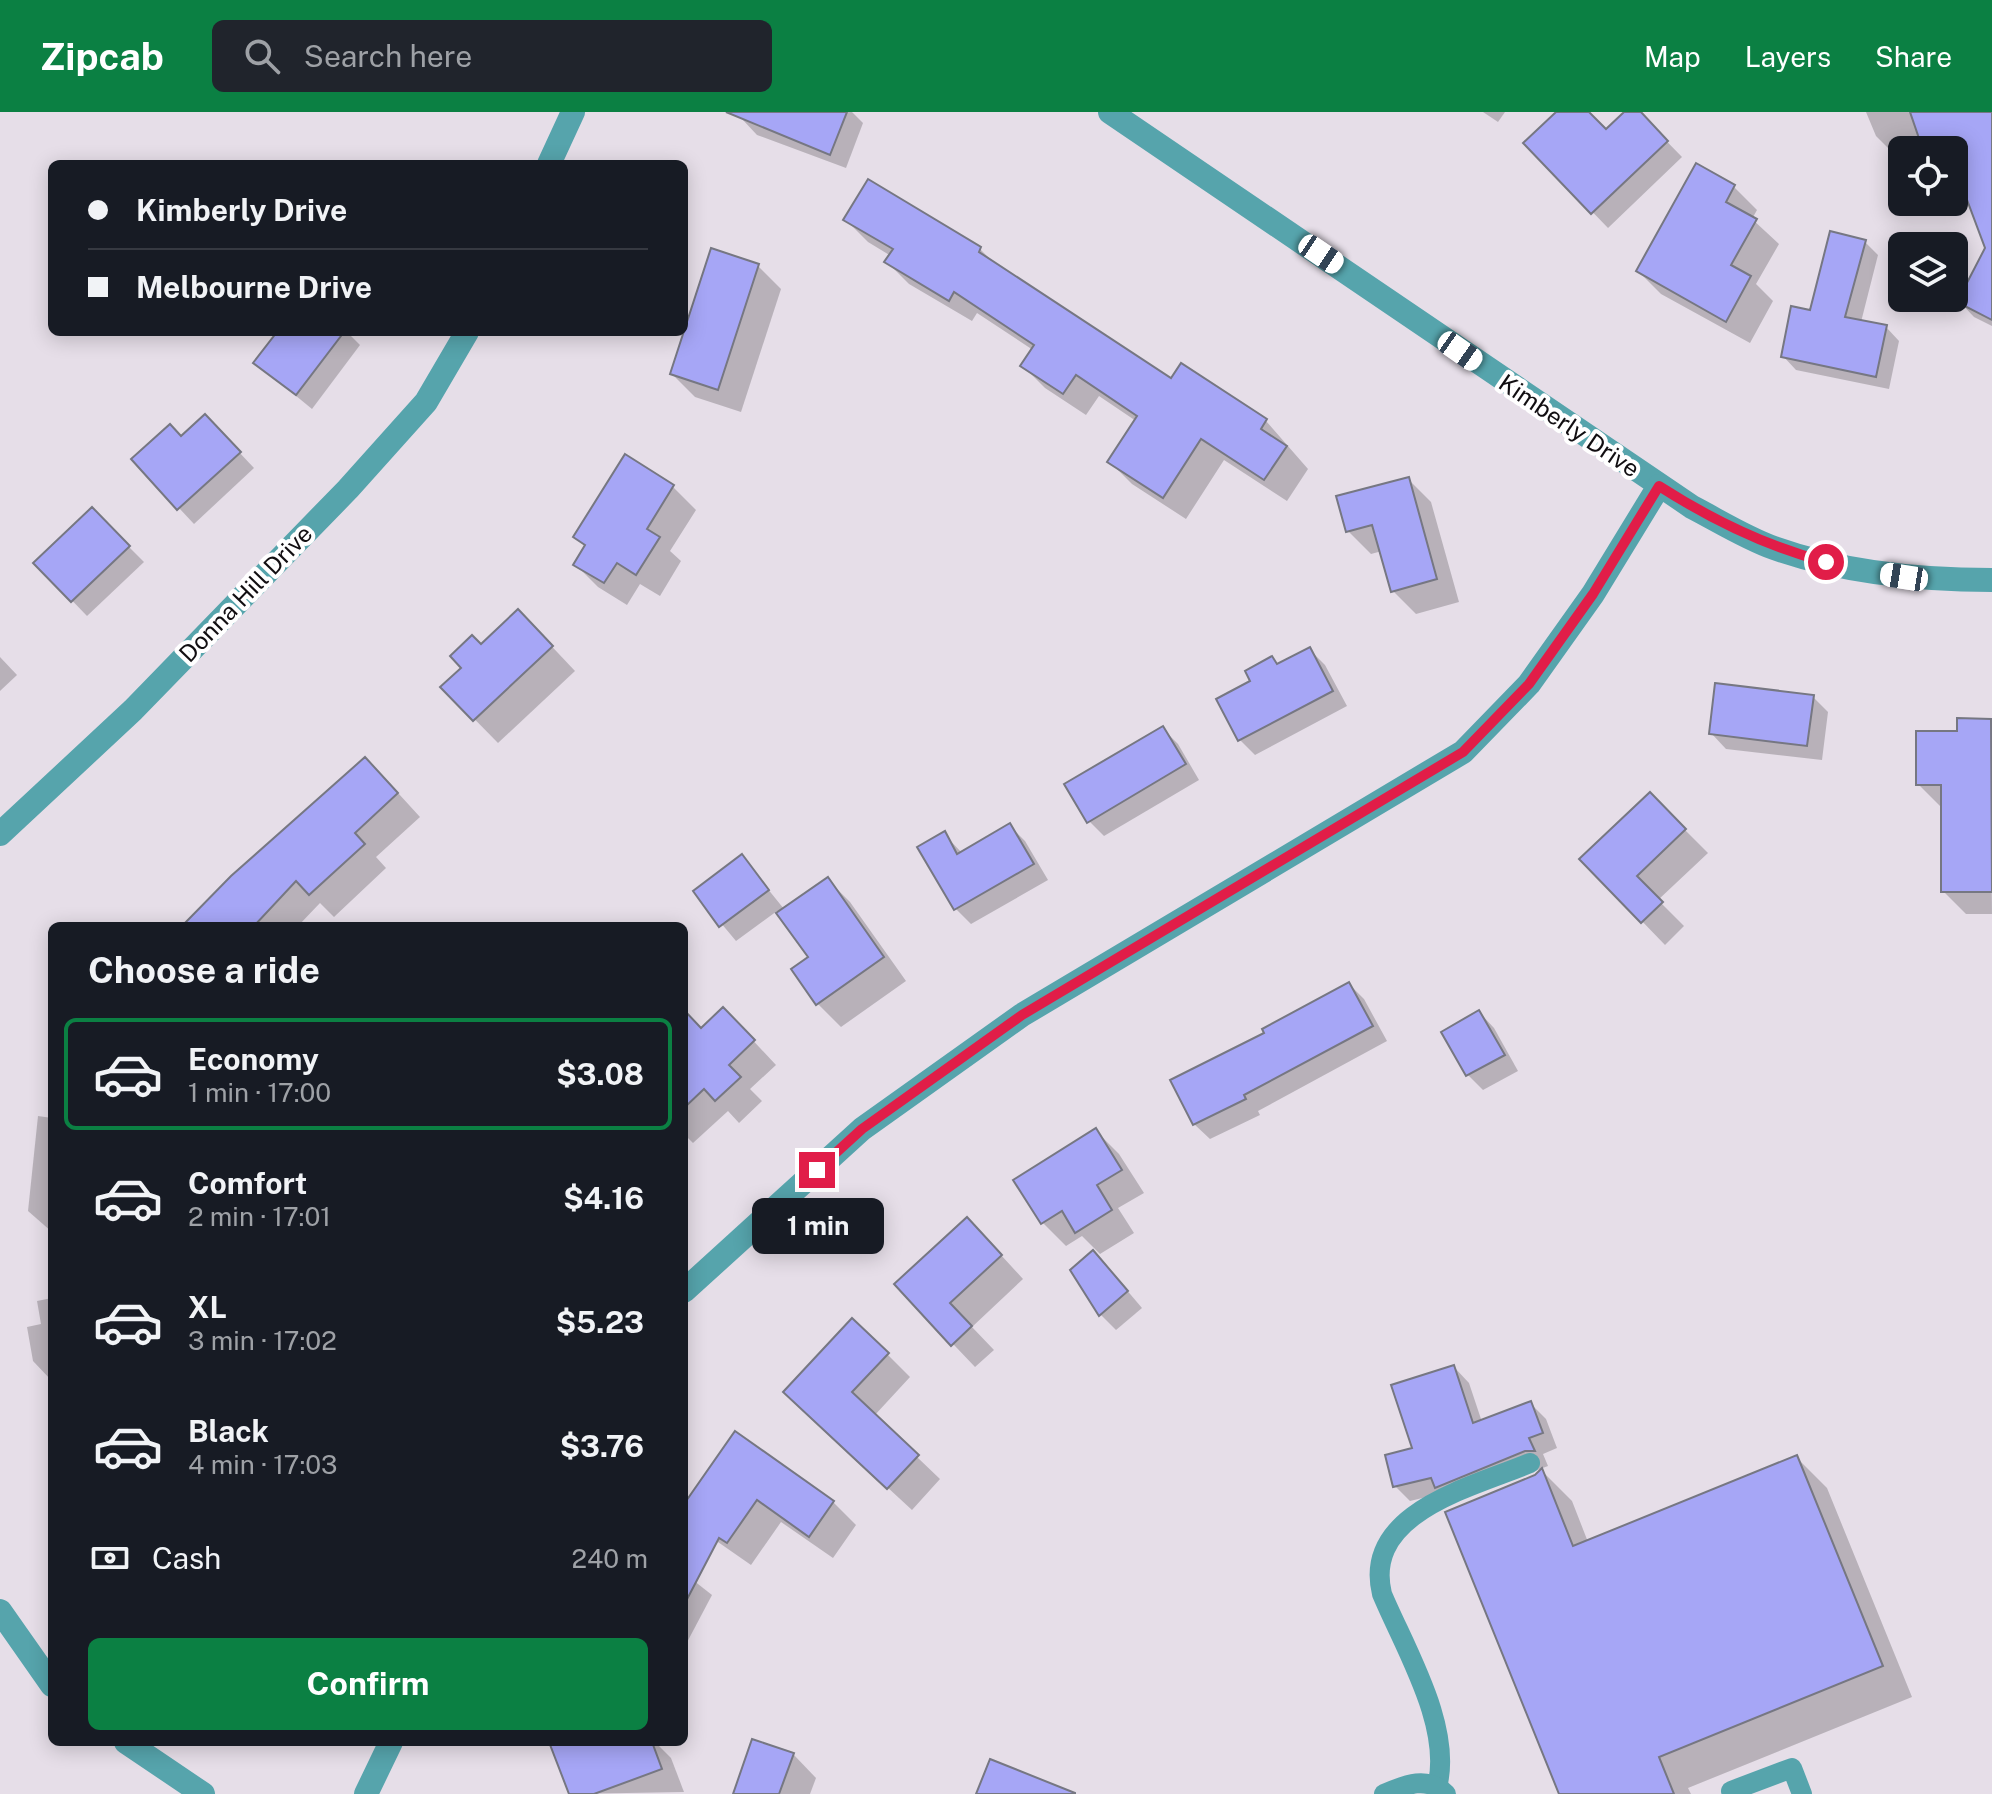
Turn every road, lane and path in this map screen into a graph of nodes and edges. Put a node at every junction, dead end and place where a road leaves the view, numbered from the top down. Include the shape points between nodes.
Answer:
1 (573, 112) edge
2 (1110, 112) edge
3 (551, 160) edge
4 (465, 336) edge
5 (1659, 486) junction
6 (1992, 580) edge
7 (0, 834) edge
8 (688, 1287) edge
9 (1530, 1463) dead end
10 (0, 1611) edge
11 (48, 1679) edge
12 (132, 1746) edge
13 (389, 1746) edge
14 (1442, 1790) edge
15 (1731, 1791) dead end
16 (203, 1794) edge
17 (366, 1794) edge
18 (1384, 1794) edge
19 (1802, 1794) edge

1 - 3 street
2 - 5 street, Kimberly Drive
4 - 7 street, Donna Hill Drive via 426,402 348,489 133,710
5 - 6 street, Kimberly Drive via 1773,548 1898,576
5 - 8 street via 1593,594 1529,684 1463,752 1022,1015 862,1129
9 - 14 lane via 1418,1511 1395,1534 1380,1562 1382,1594 1438,1727
10 - 11 street
12 - 16 street
13 - 17 street
14 - 18 lane via 1417,1783
15 - 19 lane via 1792,1768

